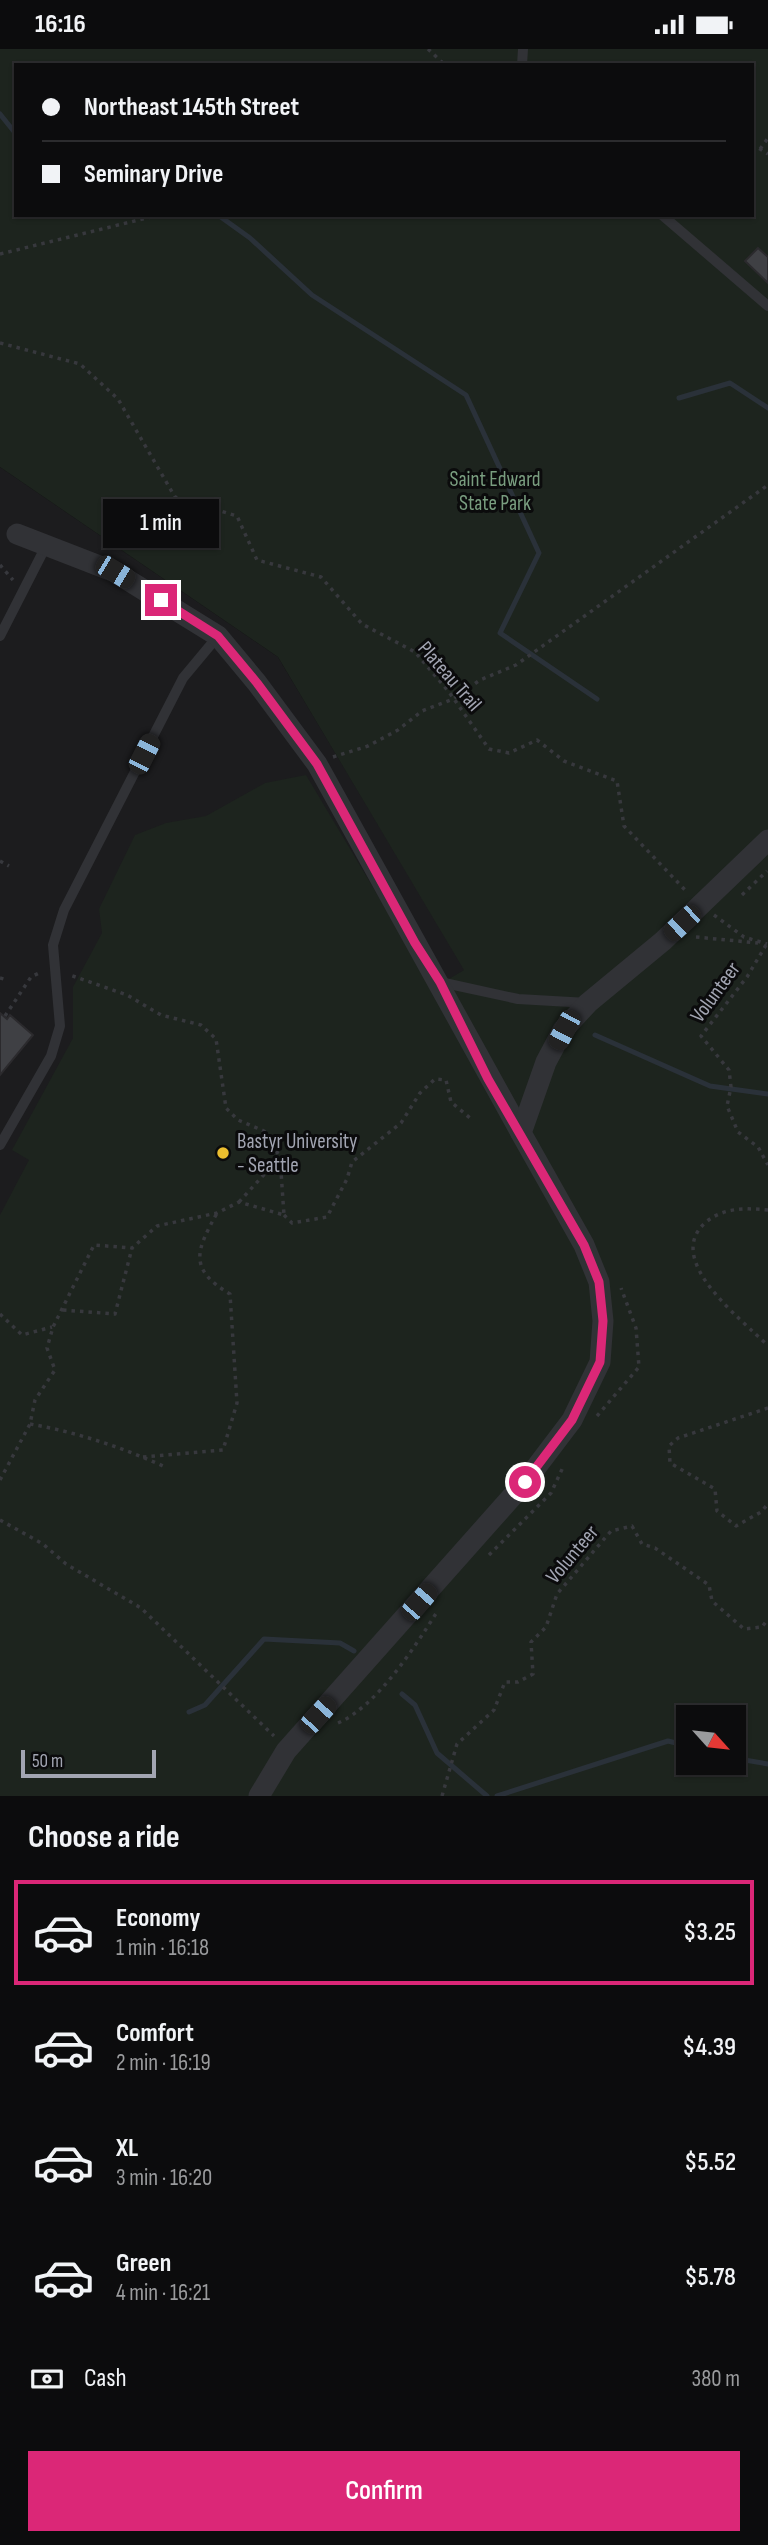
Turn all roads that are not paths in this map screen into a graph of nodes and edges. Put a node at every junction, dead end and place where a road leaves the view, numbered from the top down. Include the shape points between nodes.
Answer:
1 (664, 217) edge
2 (768, 306) edge
3 (17, 534) dead end
4 (46, 546) junction
5 (0, 636) edge
6 (218, 636) junction
7 (768, 840) edge
8 (440, 982) junction
9 (588, 1003) junction
10 (521, 1133) junction
11 (0, 1145) edge
12 (259, 1796) edge

1 - 2 lane
3 - 4 street
4 - 5 lane
4 - 6 street via 115,572
6 - 8 street via 317,764
6 - 11 lane via 183,678 64,910 53,945 60,1026 51,1056
7 - 9 street via 708,915
8 - 9 lane via 518,999
8 - 10 street via 488,1079
9 - 10 street via 564,1030 546,1062
10 - 12 street via 584,1245 599,1282 603,1321 600,1362 572,1420 525,1482 286,1751

